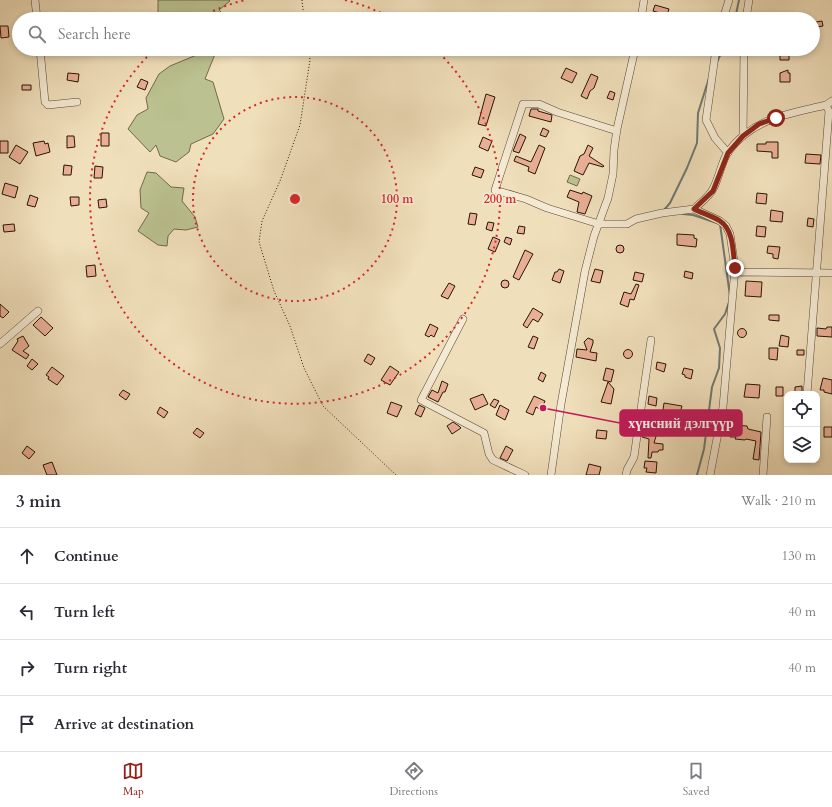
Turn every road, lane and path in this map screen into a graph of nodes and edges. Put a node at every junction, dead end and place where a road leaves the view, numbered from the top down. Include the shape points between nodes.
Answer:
1 (35, 0) edge
2 (302, 0) edge
3 (644, 0) edge
4 (729, 0) edge
5 (749, 0) edge
6 (36, 12) edge
7 (303, 12) edge
8 (642, 12) edge
9 (725, 12) edge
10 (747, 12) edge
11 (41, 56) edge
12 (310, 56) edge
13 (633, 56) edge
14 (715, 56) edge
15 (744, 56) edge
16 (77, 102) dead end
17 (829, 103) edge
18 (617, 131) junction
19 (743, 136) junction
20 (829, 151) edge
21 (728, 153) junction
22 (694, 209) junction
23 (599, 224) junction
24 (735, 268) junction
25 (817, 273) junction
26 (832, 273) edge
27 (38, 311) dead end
28 (463, 319) dead end
29 (651, 340) dead end
30 (0, 344) edge
31 (807, 391) edge
32 (767, 417) dead end
33 (396, 475) edge
34 (525, 475) edge
35 (551, 475) edge
36 (626, 475) edge
37 (710, 475) edge
38 (763, 475) edge

1 - 6 street
2 - 7 path
3 - 8 street
4 - 9 street
5 - 10 street
11 - 16 street via 46,104
12 - 33 path via 300,125 280,181 262,221 259,242 274,291 290,326 304,368 323,406
13 - 18 street
14 - 21 street via 706,120
15 - 19 street
17 - 19 street via 759,124
17 - 20 street
18 - 23 street via 613,174
18 - 23 street via 539,104 523,104 495,190
19 - 21 street
20 - 25 street
21 - 22 street via 713,191
22 - 23 street via 662,213 636,219 627,224
22 - 24 street via 726,226 730,234
23 - 35 street via 584,278
24 - 25 street via 738,272
24 - 37 street via 723,407
25 - 26 street
25 - 31 street
27 - 30 street
28 - 34 street via 421,400 484,433 493,460
29 - 36 street via 634,457
32 - 38 street

